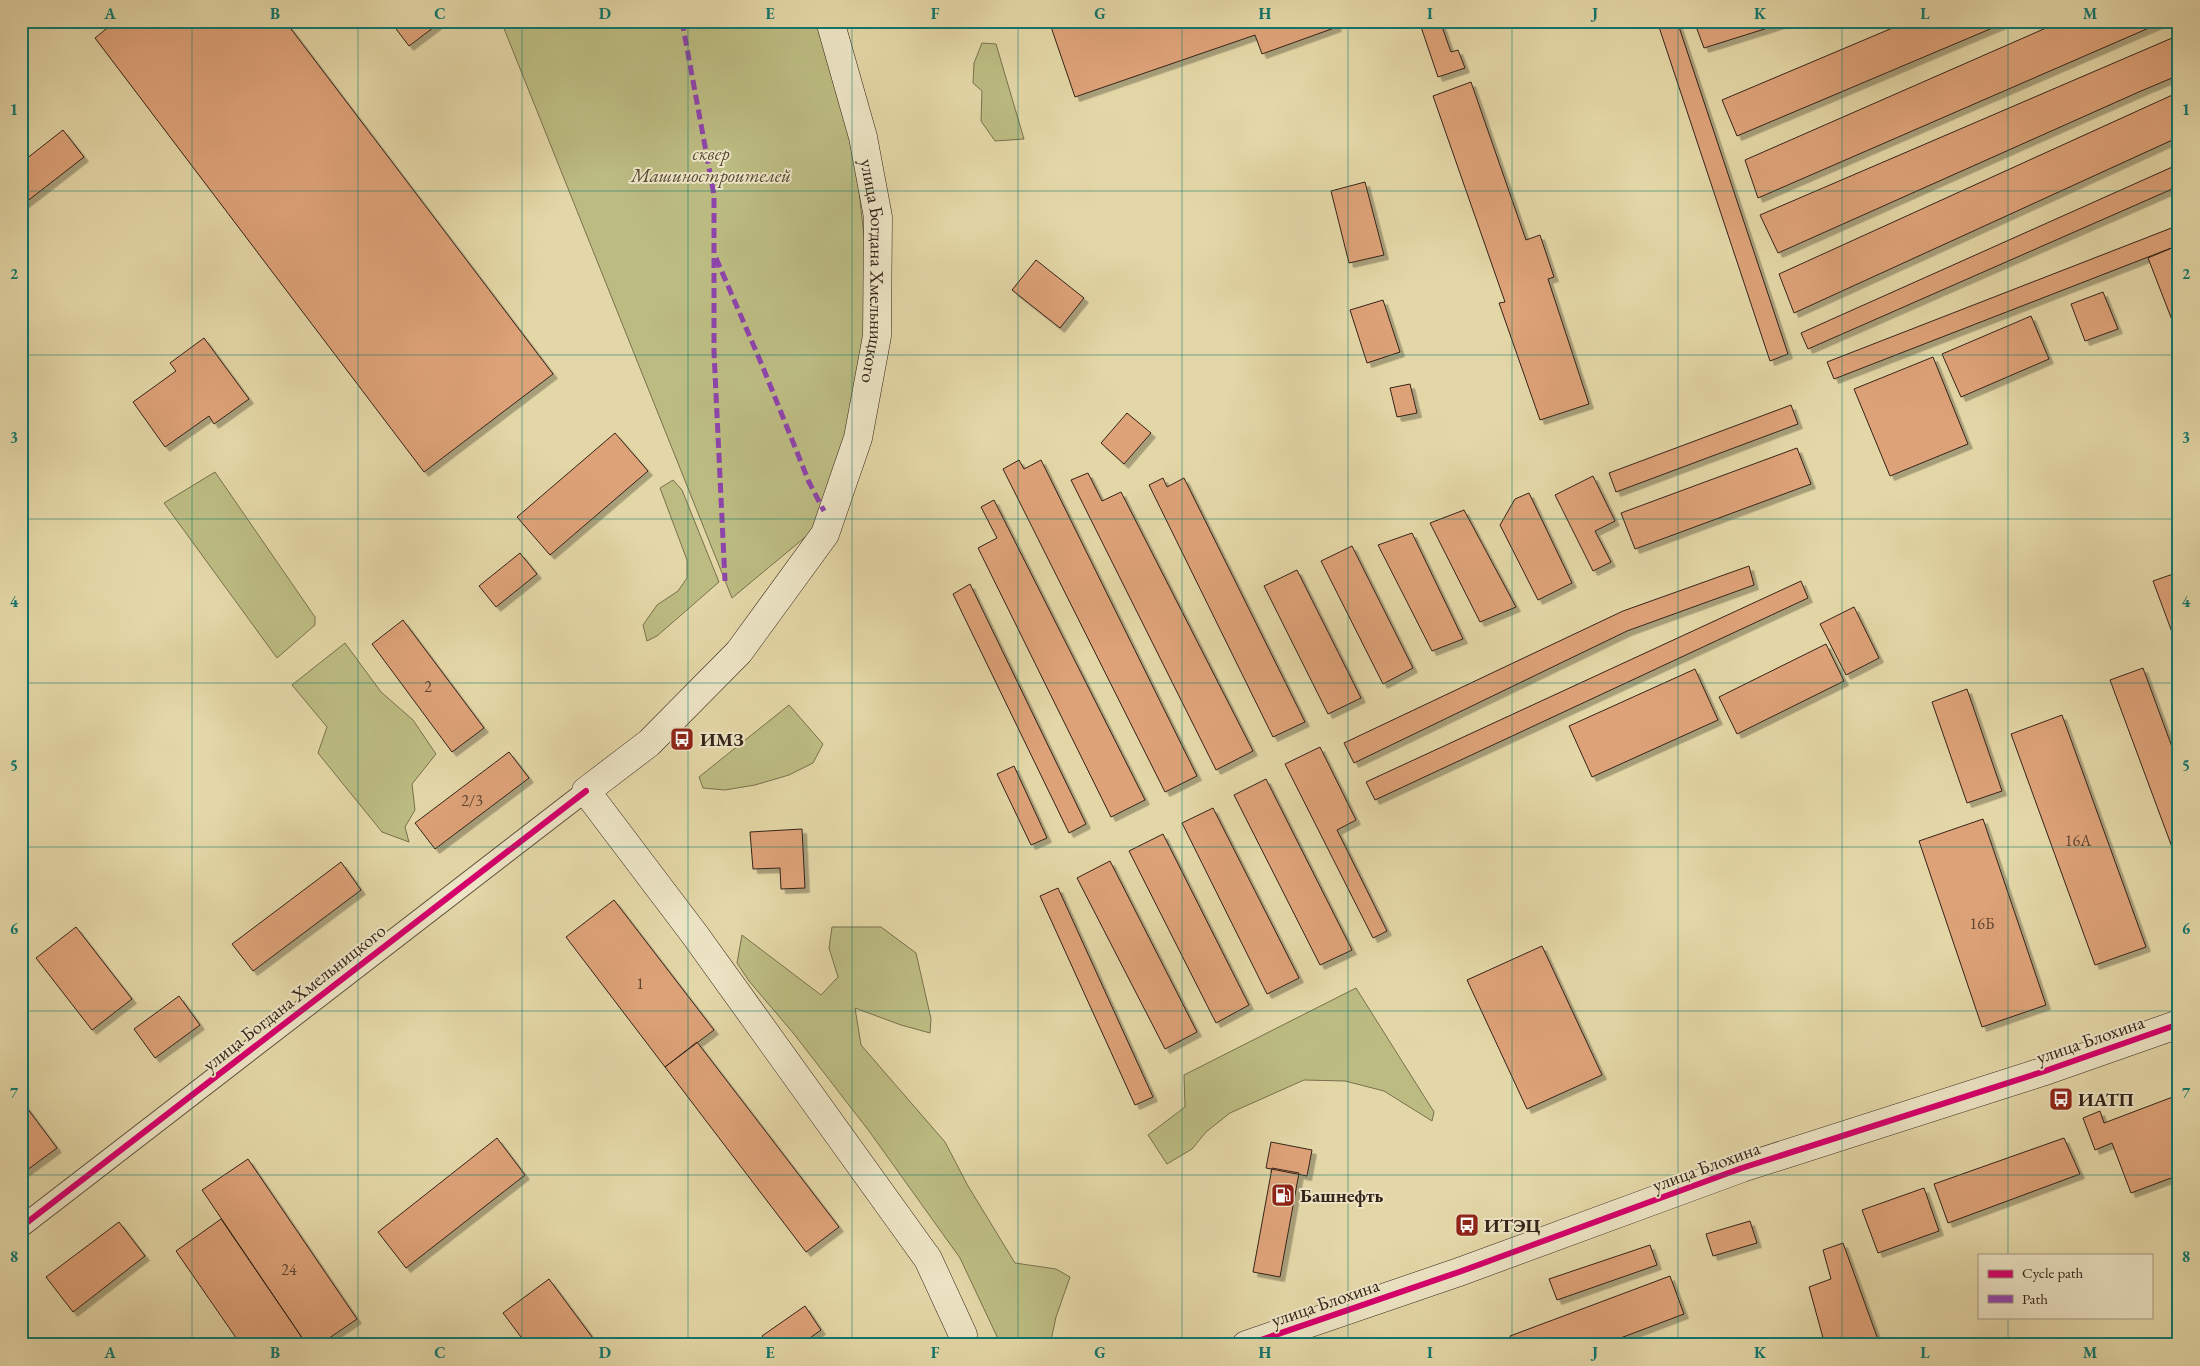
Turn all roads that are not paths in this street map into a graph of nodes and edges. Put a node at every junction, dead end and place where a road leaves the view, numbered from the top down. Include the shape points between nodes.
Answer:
1 (830, 21) edge
2 (586, 790) junction
3 (2179, 1024) edge
4 (21, 1227) edge
5 (965, 1342) edge
6 (1246, 1345) edge

1 - 2 main road, улица Богдана Хмельницкого via 863,137 878,217 877,336 858,438 825,534 739,652 649,743
2 - 4 street, улица Богдана Хмельницкого
2 - 5 main road via 695,935 928,1259
3 - 6 main road, улица Блохина via 2042,1072 1742,1168 1459,1272

